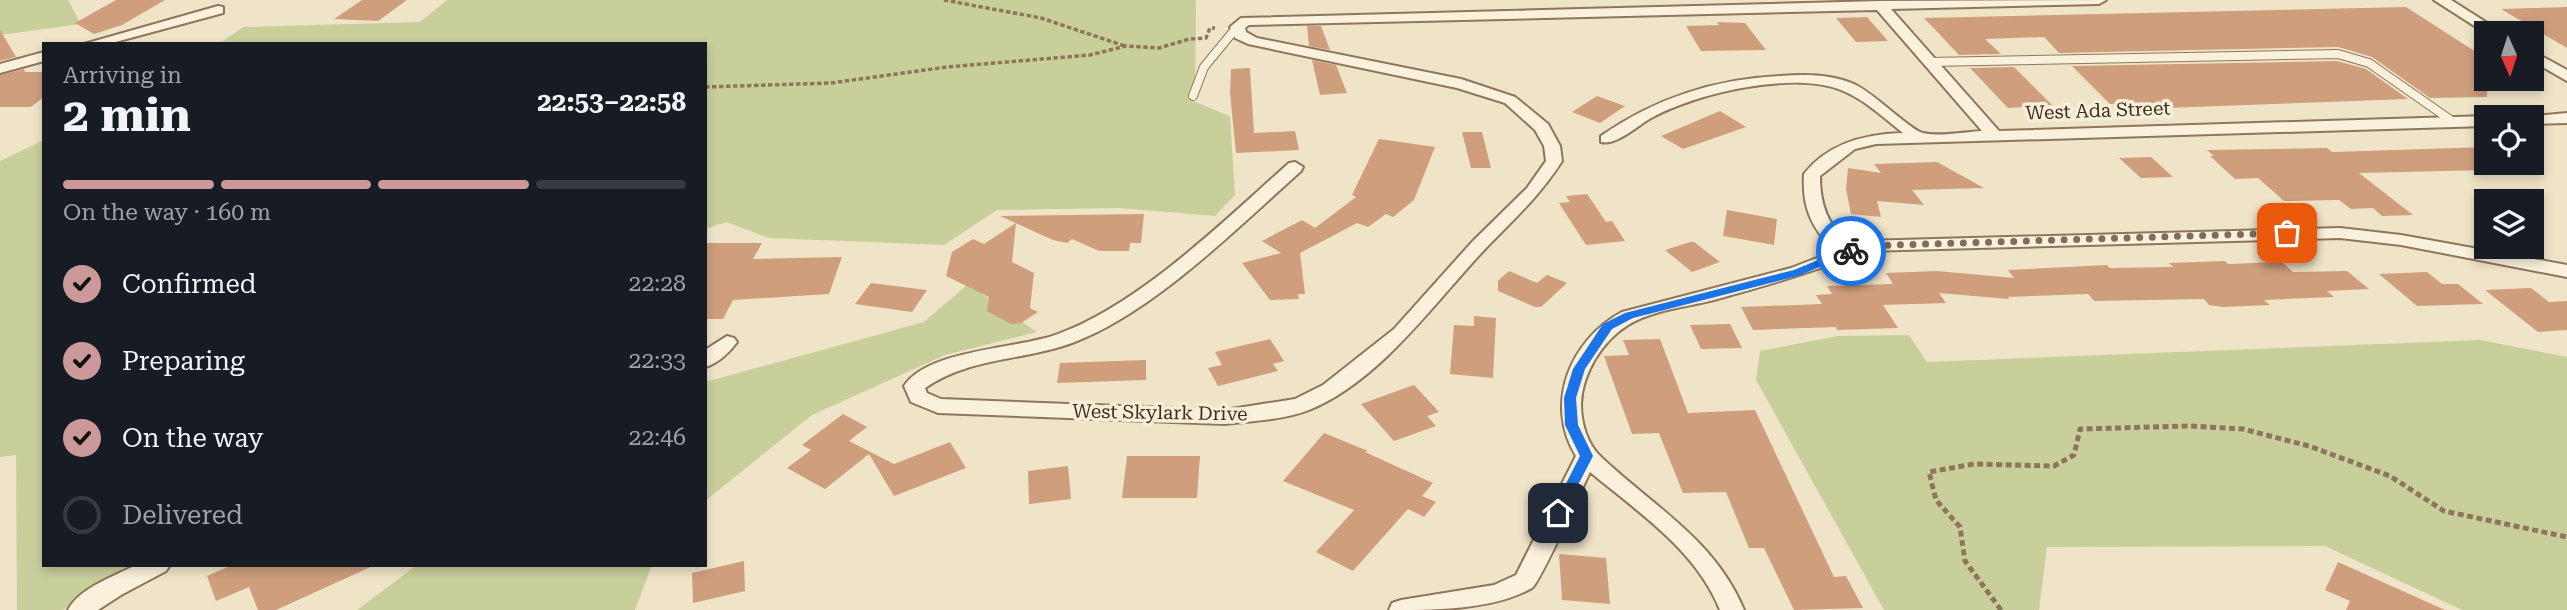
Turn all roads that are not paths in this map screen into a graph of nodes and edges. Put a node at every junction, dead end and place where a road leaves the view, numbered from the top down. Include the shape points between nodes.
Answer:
1 (2099, 0) edge
2 (2441, 0) edge
3 (1977, 1) edge
4 (1880, 5) junction
5 (218, 10) dead end
6 (2476, 21) edge
7 (1241, 24) junction
8 (98, 42) edge
9 (42, 58) edge
10 (1929, 62) junction
11 (2544, 62) edge
12 (0, 69) edge
13 (2567, 76) edge
14 (1193, 96) dead end
15 (2567, 118) edge
16 (2544, 119) edge
17 (2452, 121) junction
18 (2474, 121) edge
19 (1993, 134) junction
20 (1916, 136) junction
21 (1607, 139) dead end
22 (1295, 167) dead end
23 (1846, 252) junction
24 (2567, 271) edge
25 (727, 342) dead end
26 (707, 359) edge
27 (1587, 456) junction
28 (154, 567) edge
29 (80, 610) edge
30 (1401, 610) edge
31 (1732, 610) edge

1 - 3 street
2 - 6 street
3 - 4 street
4 - 7 street
4 - 10 street
5 - 8 street
7 - 14 lane via 1214,50 1195,82
7 - 22 street, West Skylark Drive via 1240,35 1253,41 1461,84 1510,100 1542,127 1554,161 1533,192 1401,333 1331,390 1301,405 1224,417 938,406 918,397 914,386 954,362 1083,331 1185,262
9 - 12 street
10 - 17 lane via 2338,54 2369,63
10 - 19 street
11 - 13 street
15 - 16 street
17 - 18 street, West Ada Street
17 - 19 street, West Ada Street
19 - 20 street, West Ada Street
20 - 21 street via 1850,88 1808,79 1731,83 1691,93 1656,107
20 - 23 street, West Ada Street via 1849,146 1812,174 1812,208 1823,230
23 - 24 street via 1863,246 2340,233
23 - 27 street via 1798,272 1629,316 1608,327 1579,369 1570,398 1572,425
25 - 26 street
27 - 30 street via 1525,581 1498,594
27 - 31 street via 1710,566
28 - 29 street

